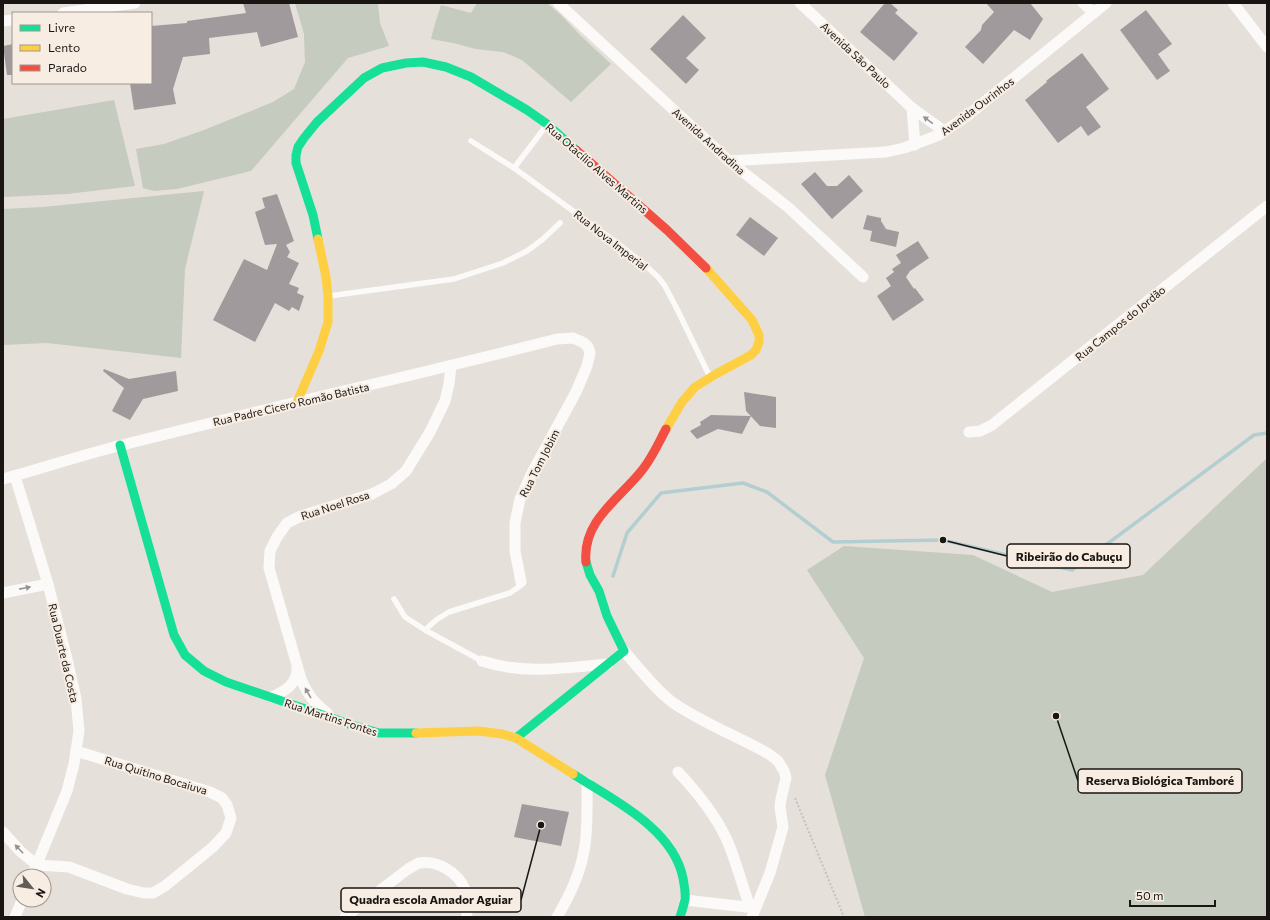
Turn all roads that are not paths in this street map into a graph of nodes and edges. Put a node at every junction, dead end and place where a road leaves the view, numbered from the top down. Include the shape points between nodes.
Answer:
1 (135, 3) edge
2 (558, 3) edge
3 (800, 3) edge
4 (1084, 3) edge
5 (1106, 3) edge
6 (1233, 3) edge
7 (70, 12) edge
8 (1094, 13) junction
9 (1267, 47) edge
10 (912, 108) junction
11 (547, 124) junction
12 (944, 131) junction
13 (471, 141) dead end
14 (915, 145) junction
15 (729, 161) junction
16 (514, 168) junction
17 (1267, 206) edge
18 (560, 223) dead end
19 (862, 277) dead end
20 (328, 296) junction
21 (580, 341) joint
22 (451, 366) junction
23 (710, 378) junction
24 (297, 402) junction
25 (969, 432) dead end
26 (120, 446) junction
27 (15, 476) junction
28 (3, 479) edge
29 (521, 582) joint
30 (48, 584) junction
31 (3, 592) edge
32 (394, 599) dead end
33 (425, 630) junction
34 (624, 651) junction
35 (296, 659) junction
36 (482, 661) joint
37 (608, 663) junction
38 (272, 697) junction
39 (333, 718) junction
40 (516, 738) junction
41 (76, 751) junction
42 (678, 772) dead end
43 (587, 783) junction
44 (3, 832) edge
45 (37, 865) junction
46 (36, 868) edge
47 (685, 900) junction
48 (752, 911) edge
49 (345, 917) edge
50 (467, 917) edge
51 (556, 917) edge
52 (680, 917) edge

1 - 7 street
2 - 15 street, Avenida Andradina
3 - 10 street, Avenida São Paulo
4 - 8 street
5 - 8 street, Avenida Ourinhos
6 - 9 street
8 - 12 street, Avenida Ourinhos via 967,116
12 -> 10 street, Avenida São Paulo
10 - 14 street
11 - 16 lane
11 - 20 street, Rua Otacílio Alves Martins via 471,77 446,67 423,62 406,63 382,68 364,78 317,122 298,147 296,155 296,163 313,215
11 - 23 street, Rua Otacílio Alves Martins via 660,224 722,284 752,319 760,338 752,355
12 - 14 street, Avenida Ourinhos
13 - 16 lane, Rua Nova Imperial
14 - 15 street, Avenida Ourinhos via 886,152
15 - 19 street, Avenida Andradina via 789,208
16 - 23 lane, Rua Nova Imperial via 613,240 658,277 678,311
17 - 25 street, Rua Campos do Jordão via 992,425 980,431
18 - 20 lane via 527,251 503,263 454,279
20 - 24 street, Rua Otacílio Alves Martins via 328,322 319,351
21 - 22 street, Rua Padre Cicero Romão Batista via 573,338 557,339
21 - 29 street, Rua Tom Jobim via 588,347 590,353 587,366 520,499 515,523 515,551
22 - 24 street, Rua Padre Cicero Romão Batista
22 - 35 street, Rua Noel Rosa via 445,401 406,471 391,484 372,494 301,516 287,523 277,537 270,551 269,568
23 - 34 street, Rua Otacílio Alves Martins via 694,387 686,397 672,416 650,459 633,481 607,507 594,524 589,537 586,556 590,577 600,591 607,617
24 - 26 street, Rua Padre Cicero Romão Batista
26 - 27 street, Rua Padre Cicero Romão Batista
26 - 38 street, Rua Martins Fontes via 174,635 185,655 204,671 226,682
27 - 28 street, Rua Padre Cicero Romão Batista
27 - 30 street, Rua Duarte da Costa
29 - 33 lane, Rua Tom Jobim via 520,586 510,593 449,612
31 -> 30 street
30 - 41 street, Rua Duarte da Costa via 76,699 79,731
32 - 33 lane via 405,616
33 - 36 lane
34 - 37 street
34 - 48 street, Rua Otacílio Alves Martins via 658,690 672,701 697,718 769,754 778,761 784,771 786,778 780,807 783,827 773,862
35 - 38 street, Rua Noel Rosa via 295,681 285,691
39 -> 35 street, Rua Noel Rosa via 308,694
36 - 37 street via 499,666 544,670
37 - 40 street
38 - 39 street, Rua Martins Fontes
39 - 40 street, Rua Martins Fontes via 379,733 479,731
40 - 43 street, Rua Martins Fontes
41 - 45 street, Rua Duarte da Costa via 67,791
41 - 45 street, Rua Quitino Bocaiuva via 210,792 222,798 228,805 231,818 226,832 213,847 153,893 128,889 69,867
42 - 48 street via 713,814 726,840
43 - 47 street, Rua Martins Fontes via 634,813 658,832 671,848 681,868
43 - 51 street via 584,851 577,876
45 -> 44 street
45 - 46 street, Rua Duarte da Costa
47 - 48 street
47 - 52 street, Rua Martins Fontes
49 - 50 street via 408,869 418,863 431,863 446,868 456,876 465,890

